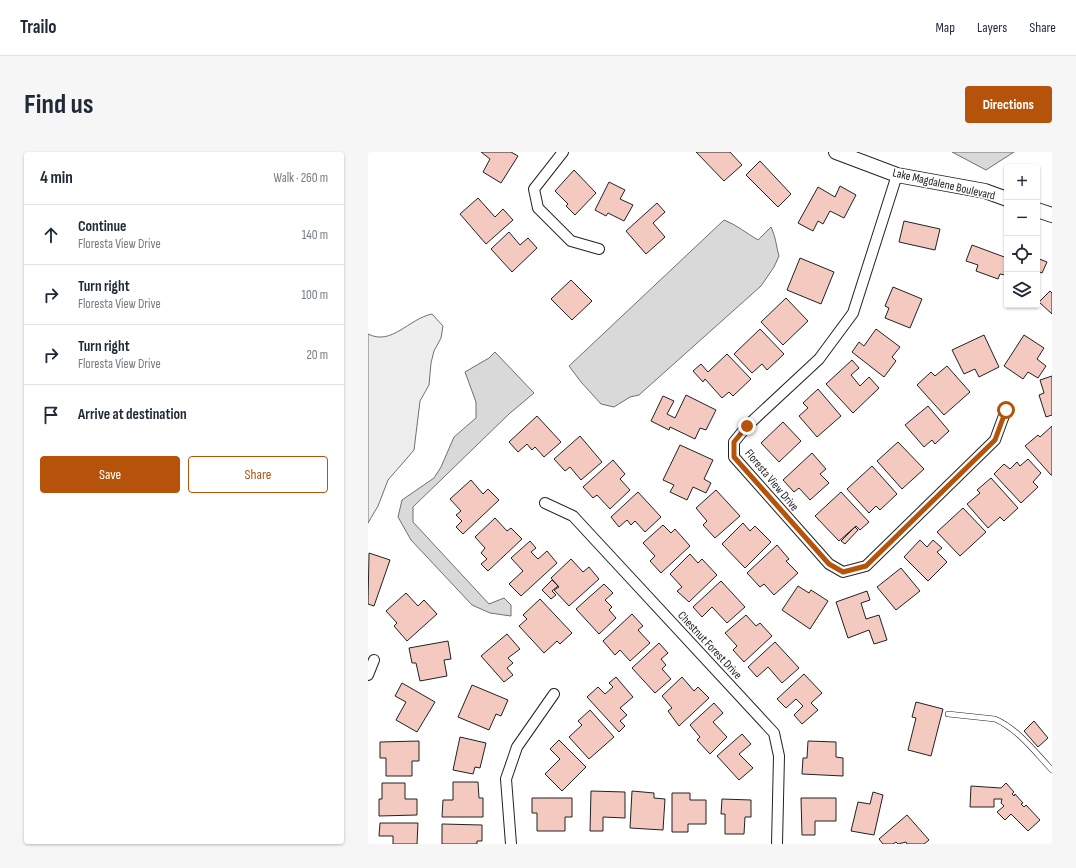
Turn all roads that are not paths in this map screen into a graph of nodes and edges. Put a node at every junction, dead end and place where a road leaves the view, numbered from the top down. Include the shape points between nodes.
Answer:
1 (563, 152) edge
2 (836, 152) edge
3 (897, 175) junction
4 (1004, 198) edge
5 (1040, 211) edge
6 (1052, 215) edge
7 (599, 249) dead end
8 (1006, 410) dead end
9 (545, 503) dead end
10 (374, 660) dead end
11 (368, 675) edge
12 (554, 694) dead end
13 (948, 714) dead end
14 (1052, 770) edge
15 (511, 844) edge
16 (777, 844) edge

1 - 7 street via 534,189 538,208 571,241
2 - 3 street, Lake Magdalene Boulevard
3 - 4 street, Lake Magdalene Boulevard via 984,191
3 - 8 street, Floresta View Drive via 853,313 819,360 747,426 734,442 734,457 829,564 843,572 866,566 995,440
5 - 6 street
9 - 16 street, Chestnut Forest Drive via 573,516 774,733 779,756
10 - 11 street
12 - 15 street via 517,747 506,780
13 - 14 lane via 1002,722

